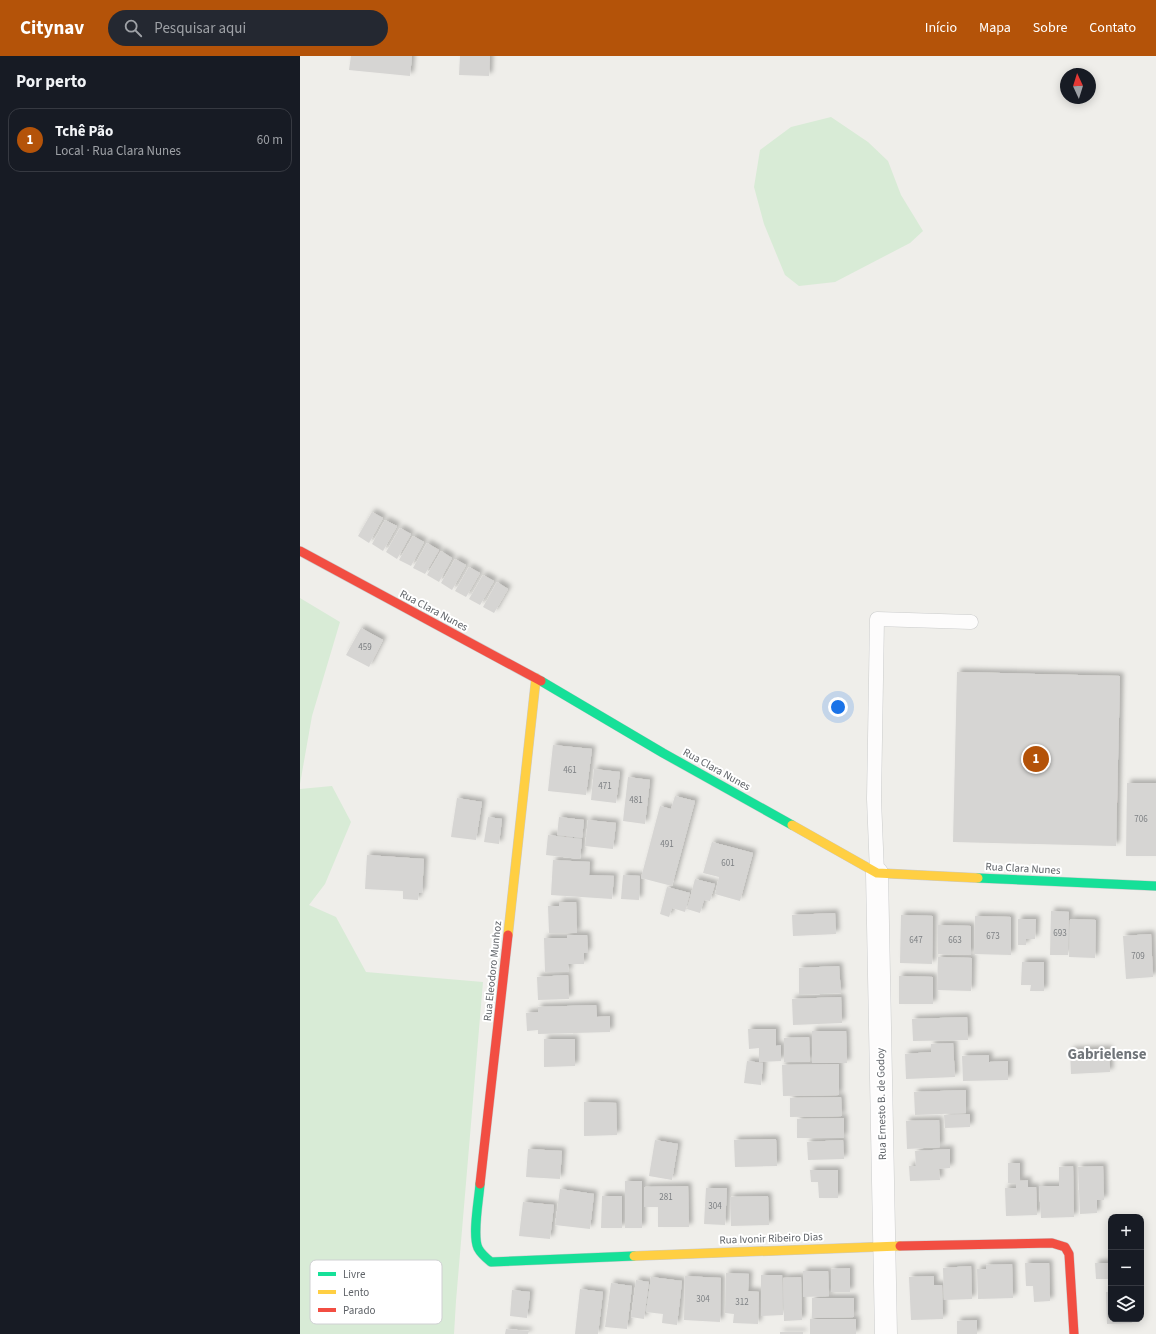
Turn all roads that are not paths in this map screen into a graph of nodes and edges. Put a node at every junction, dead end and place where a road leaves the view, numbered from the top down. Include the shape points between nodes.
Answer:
1 (300, 551) edge
2 (971, 622) dead end
3 (536, 678) junction
4 (877, 873) junction
5 (1156, 886) edge
6 (884, 1246) junction
7 (491, 1262) joint
8 (886, 1334) edge
9 (1074, 1334) edge

1 - 3 street, Rua Clara Nunes
2 - 4 lane via 877,619 874,799
3 - 4 street, Rua Clara Nunes
3 - 7 street, Rua Eleodoro Munhoz via 476,1224 475,1240 479,1251
4 - 5 street, Rua Clara Nunes
4 - 6 street, Rua Ernesto B. de Godoy
6 - 7 street, Rua Ivonir Ribeiro Dias
6 - 8 street, Rua Ernesto B. de Godoy
6 - 9 street, Rua Ivonir Ribeiro Dias via 1052,1243 1065,1247 1069,1254

